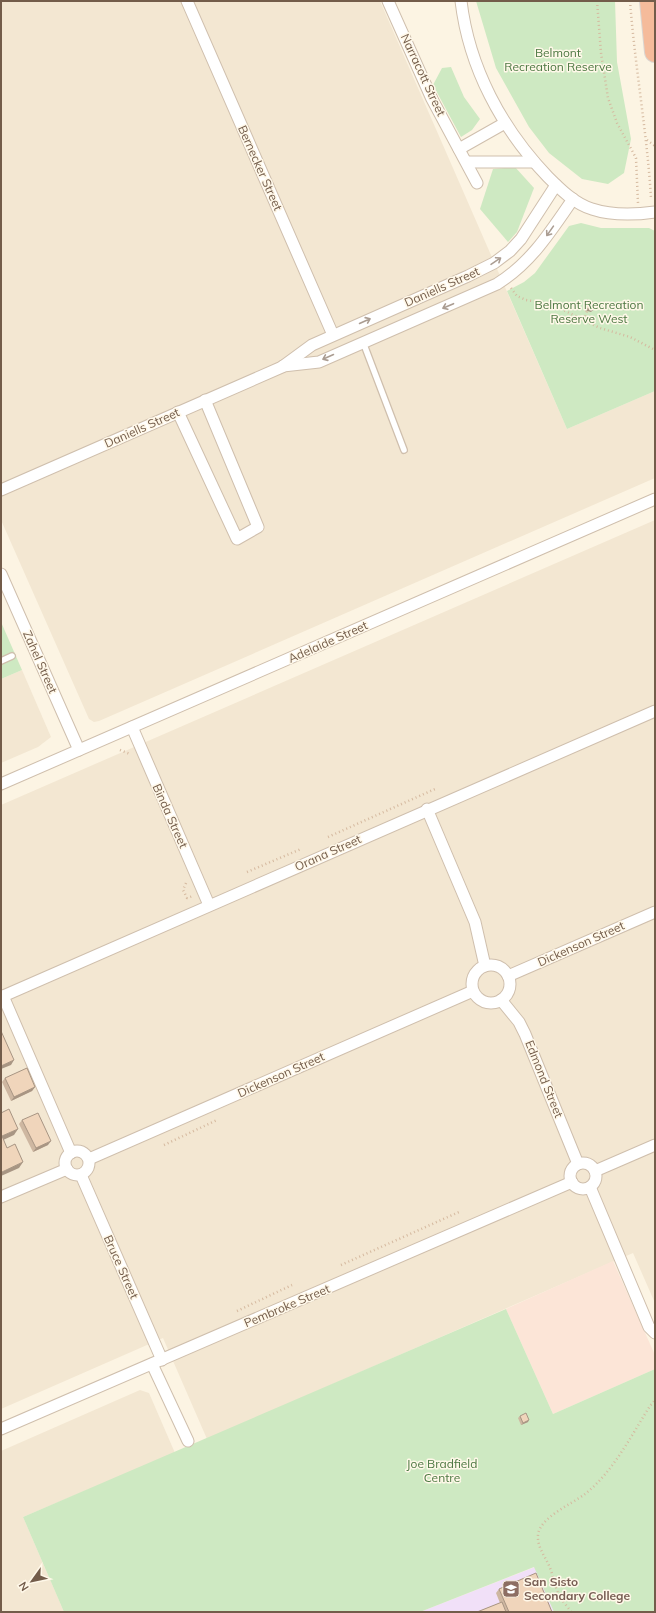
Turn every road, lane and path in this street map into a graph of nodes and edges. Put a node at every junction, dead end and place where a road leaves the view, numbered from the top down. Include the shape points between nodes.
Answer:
1 (187, 1) edge
2 (388, 1) edge
3 (462, 1) edge
4 (597, 1) edge
5 (630, 1) edge
6 (650, 1) edge
7 (655, 52) edge
8 (505, 123) junction
9 (647, 140) junction
10 (655, 146) edge
11 (459, 149) junction
12 (467, 162) junction
13 (534, 162) junction
14 (477, 183) dead end
15 (556, 185) junction
16 (651, 198) dead end
17 (573, 199) junction
18 (655, 212) edge
19 (638, 214) junction
20 (509, 286) dead end
21 (587, 311) edge
22 (584, 320) junction
23 (333, 335) junction
24 (362, 342) junction
25 (655, 350) edge
26 (282, 366) junction
27 (205, 400) junction
28 (178, 412) junction
29 (404, 450) dead end
30 (1, 490) edge
31 (655, 499) edge
32 (1, 574) edge
33 (12, 656) dead end
34 (1, 661) edge
35 (655, 711) edge
36 (132, 727) junction
37 (79, 750) junction
38 (1, 784) edge
39 (435, 789) dead end
40 (427, 809) junction
41 (328, 837) dead end
42 (300, 849) dead end
43 (247, 872) dead end
44 (209, 905) junction
45 (655, 912) edge
46 (485, 966) junction
47 (508, 976) junction
48 (473, 992) junction
49 (2, 996) edge
50 (501, 1000) junction
51 (217, 1120) dead end
52 (164, 1145) dead end
53 (655, 1145) edge
54 (71, 1153) junction
55 (89, 1159) junction
56 (578, 1164) junction
57 (67, 1169) junction
58 (595, 1172) junction
59 (81, 1175) junction
60 (572, 1182) junction
61 (590, 1187) junction
62 (1, 1197) edge
63 (459, 1212) dead end
64 (341, 1265) dead end
65 (292, 1285) dead end
66 (237, 1310) dead end
67 (655, 1333) edge
68 (157, 1362) junction
69 (655, 1400) edge
70 (1, 1429) edge
71 (188, 1441) dead end
72 (571, 1612) edge

1 - 23 street, Bernecker Street
2 - 11 street, Narracott Street via 432,99
3 - 8 street via 472,50 486,88
4 - 19 path via 608,98 617,123 636,158
5 - 9 path via 634,53
6 - 7 highway
8 - 11 street
8 - 13 street
9 - 10 path
9 - 16 path
11 - 12 street, Narracott Street
12 - 13 street
12 - 14 street, Narracott Street
13 - 15 street
15 - 17 street
23 -> 15 street, Daniells Street via 494,263 521,239
17 - 19 street via 591,209 617,214
17 -> 24 street, Daniells Street via 538,249 505,279
18 - 19 street
20 - 22 path via 517,296 551,304
21 - 22 path
22 - 25 path via 630,337
23 - 26 street, Daniells Street via 312,345
24 -> 26 street, Daniells Street via 319,362
24 - 29 lane
26 - 27 street, Daniells Street
27 - 28 street, Daniells Street
27 - 28 street via 258,528 237,538
28 - 30 street, Daniells Street
31 - 36 street, Adelaide Street
32 - 37 street, Zahel Street
33 - 34 lane
35 - 40 street, Orana Street
36 - 37 street, Adelaide Street
36 - 44 street, Binda Street
37 - 38 street, Adelaide Street
39 - 41 path
40 - 44 street, Orana Street
40 - 46 street via 475,922
42 - 43 path
44 - 49 street, Orana Street
45 - 47 street, Dickenson Street
46 - 47 street via 496,966
46 - 48 street via 474,975
47 - 50 street via 509,987
48 - 50 street via 477,998 488,1003
48 - 55 street, Dickenson Street
49 - 54 street
50 - 56 street, Edmond Street via 525,1034
51 - 52 path
53 - 58 street
54 - 55 street via 83,1152
54 - 57 street via 66,1159
55 - 59 street via 88,1169
56 - 58 street via 590,1165
56 - 60 street via 571,1174
57 - 59 street via 74,1175
57 - 62 street
58 - 61 street via 596,1180
59 - 68 street, Bruce Street
60 - 61 street via 582,1189
60 - 68 street, Pembroke Street
61 - 67 street via 649,1327
63 - 64 path
65 - 66 path
68 - 70 street, Pembroke Street
68 - 71 street, Bruce Street
69 - 72 path via 600,1479 585,1494 549,1517 538,1534 539,1545 560,1597

